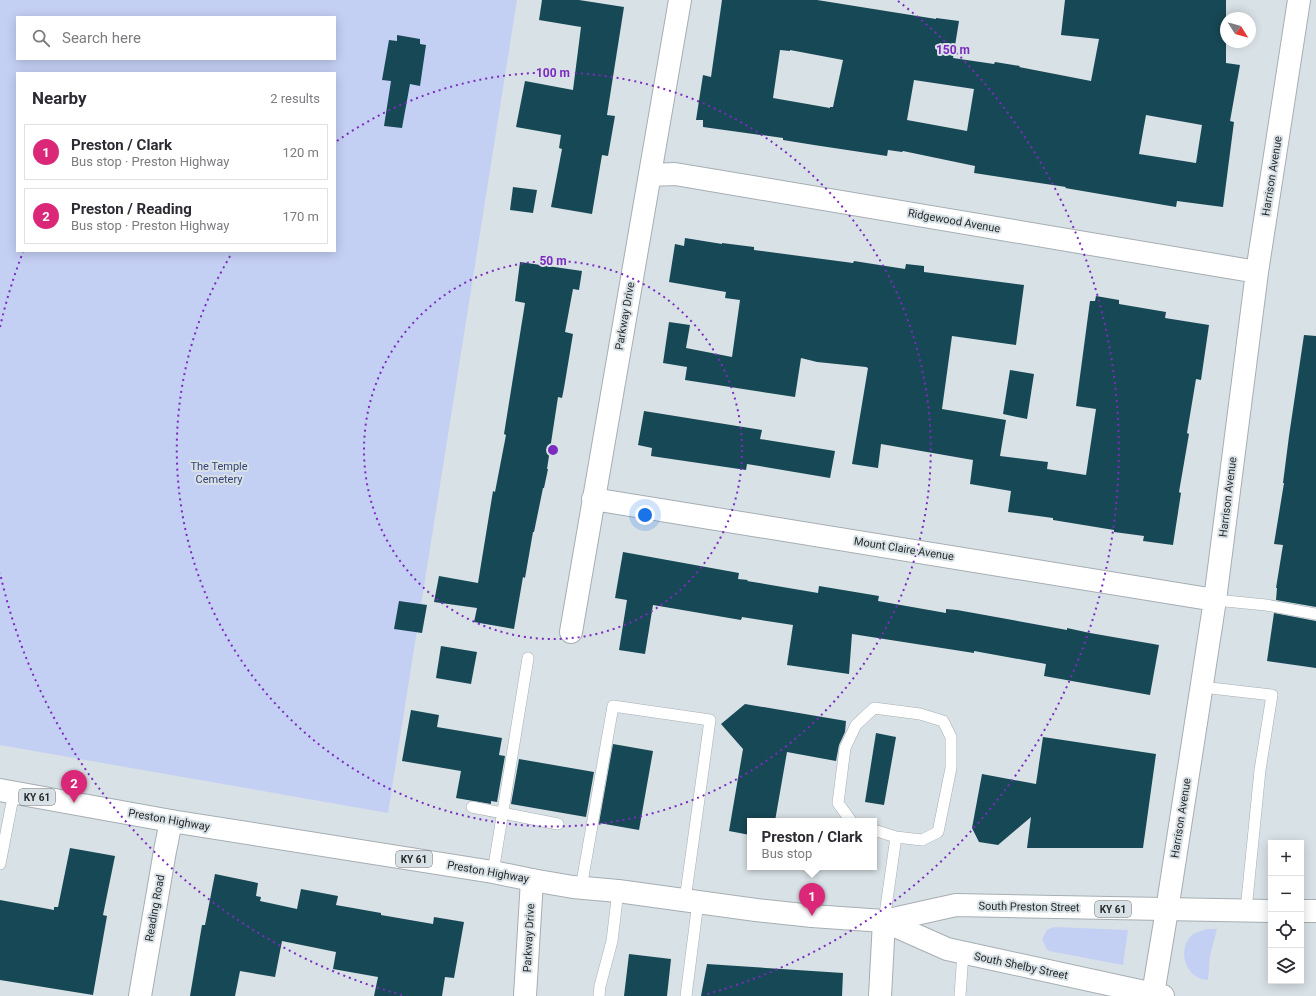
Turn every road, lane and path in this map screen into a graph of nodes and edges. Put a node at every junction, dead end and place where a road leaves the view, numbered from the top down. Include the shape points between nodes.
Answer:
1 (680, 0) edge
2 (1299, 0) edge
3 (650, 175) junction
4 (1257, 272) junction
5 (593, 499) junction
6 (1215, 600) junction
7 (1316, 614) edge
8 (571, 632) dead end
9 (528, 658) dead end
10 (1202, 687) junction
11 (7, 791) edge
12 (472, 808) dead end
13 (503, 814) junction
14 (849, 818) edge
15 (171, 821) junction
16 (558, 824) dead end
17 (877, 831) edge
18 (896, 837) junction
19 (0, 864) edge
20 (493, 872) junction
21 (532, 880) junction
22 (581, 888) junction
23 (618, 891) junction
24 (691, 901) junction
25 (1167, 910) junction
26 (1246, 910) junction
27 (1268, 911) edge
28 (1304, 911) edge
29 (1316, 911) edge
30 (884, 921) junction
31 (963, 953) junction
32 (1106, 990) edge
33 (1158, 995) edge
34 (140, 996) edge
35 (525, 996) edge
36 (599, 996) edge
37 (686, 996) edge
38 (880, 996) edge
39 (960, 996) edge

1 - 3 street, Parkway Drive
2 - 4 street, Harrison Avenue
3 - 4 street, Ridgewood Avenue via 675,174
3 - 5 street, Parkway Drive
4 - 6 street, Harrison Avenue
5 - 6 street, Mount Claire Avenue
5 - 8 street, Parkway Drive
6 - 7 lane via 1266,605
6 - 10 street, Harrison Avenue
9 - 13 lane
10 - 25 street, Harrison Avenue
10 - 26 lane via 1272,695 1260,770
11 - 15 street, Preston Highway / KY 61
11 - 19 lane
12 - 13 lane
13 - 16 lane
13 - 20 lane
14 - 18 lane via 838,803 845,748 856,725 874,708 920,714 943,722 950,737 951,768 938,832 922,840
15 - 20 street, Preston Highway / KY 61
15 - 34 street, Reading Road
17 - 18 lane
18 - 30 lane
20 - 21 street, Preston Highway / KY 61
21 - 22 street, Preston Highway / KY 61
21 - 35 street, Parkway Drive
22 - 23 street, Preston Highway / KY 61
22 - 24 lane via 613,706 710,720
23 - 24 street, Preston Highway / KY 61
23 - 36 lane via 612,940
24 - 30 street, Preston Highway / KY 61 via 812,916
24 - 37 lane
25 - 26 street, South Preston Street / KY 61
25 - 30 street, South Preston Street / KY 61 via 956,905
25 - 33 street, Harrison Avenue
26 - 27 street, South Preston Street / KY 61
28 - 29 street
30 - 31 street, South Shelby Street / KY 61 via 947,949
30 - 38 street
31 - 32 street, South Shelby Street / KY 61
31 - 39 lane
32 - 33 street, South Shelby Street / KY 61

